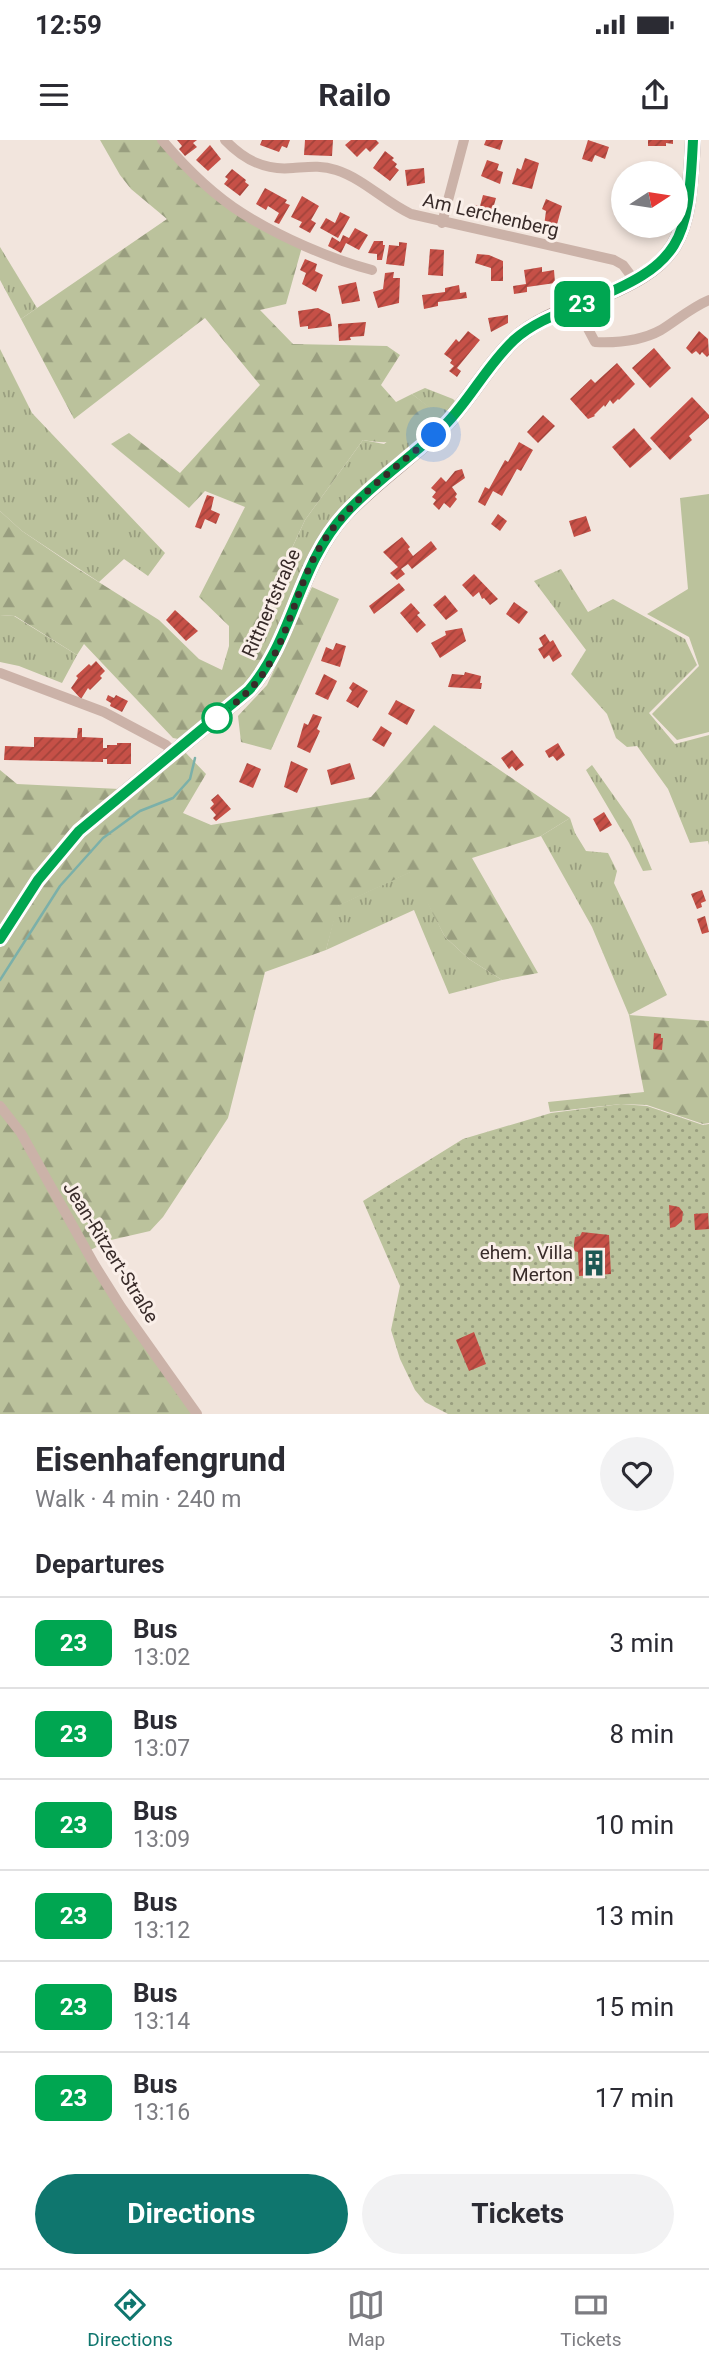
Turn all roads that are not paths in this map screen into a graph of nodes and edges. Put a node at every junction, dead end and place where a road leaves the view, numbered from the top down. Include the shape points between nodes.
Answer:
1 (162, 140) edge
2 (225, 140) edge
3 (464, 140) edge
4 (693, 140) edge
5 (442, 223) junction
6 (372, 270) dead end
7 (635, 281) junction
8 (709, 300) edge
9 (576, 306) junction
10 (0, 673) edge
11 (173, 752) junction
12 (0, 939) edge
13 (0, 1106) edge
14 (197, 1414) edge

1 - 6 street via 192,173 242,213 349,264
2 - 5 street, Am Lerchenberg via 258,165 338,170 395,207
3 - 5 street
4 - 7 street, Rittnertstraße via 689,202 680,233 662,262
5 - 7 street, Am Lerchenberg via 614,260 624,265
7 - 9 street, Rittnertstraße
8 - 9 street via 658,331 613,343 595,342
9 - 11 street, Rittnertstraße via 514,340 445,425 345,514 313,560 283,636 260,677
10 - 11 street via 104,712
11 - 12 street, Rittnertstraße via 67,843
13 - 14 street, Jean-Ritzert-Straße via 21,1133 121,1307

